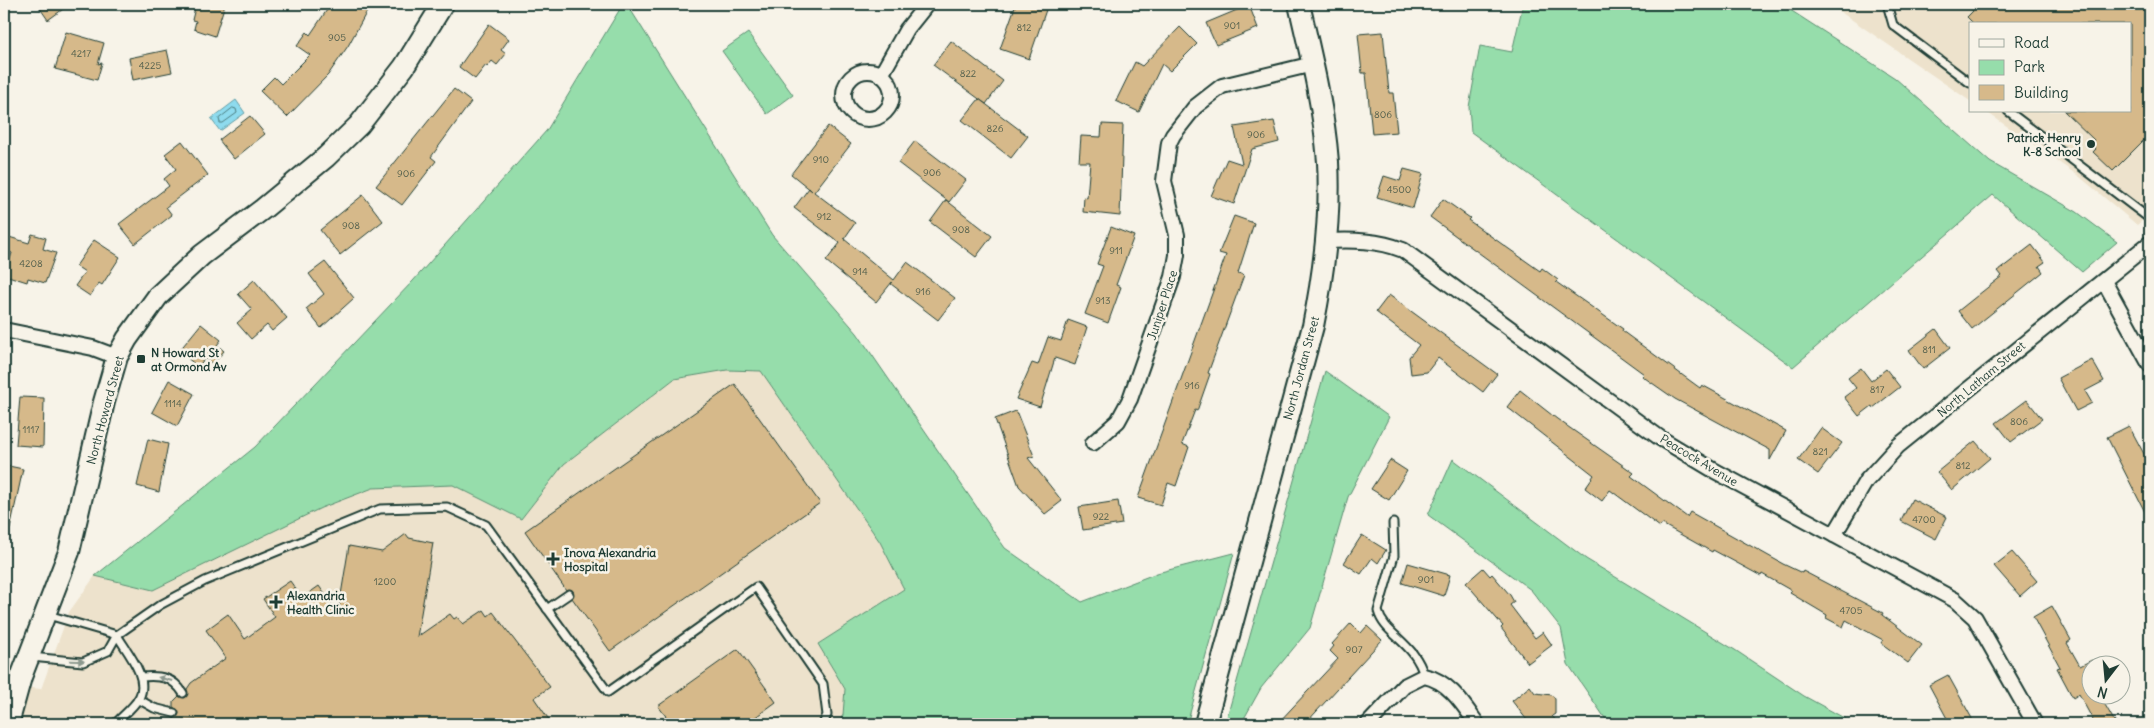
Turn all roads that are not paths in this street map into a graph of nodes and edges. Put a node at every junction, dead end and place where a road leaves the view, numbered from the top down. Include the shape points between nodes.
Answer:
1 (443, 4) edge
2 (927, 4) edge
3 (1299, 4) edge
4 (1887, 4) edge
5 (1313, 64) junction
6 (881, 75) dead end
7 (1969, 81) edge
8 (2009, 112) edge
9 (2150, 219) edge
10 (1327, 241) junction
11 (2150, 244) edge
12 (2104, 281) junction
13 (4, 330) edge
14 (117, 357) junction
15 (2150, 365) edge
16 (1093, 443) dead end
17 (1393, 524) dead end
18 (1834, 535) junction
19 (569, 594) dead end
20 (547, 609) junction
21 (45, 614) junction
22 (117, 635) junction
23 (28, 657) junction
24 (1424, 676) junction
25 (141, 677) junction
26 (183, 693) dead end
27 (138, 699) junction
28 (174, 713) dead end
29 (8, 724) edge
30 (115, 724) edge
31 (823, 724) edge
32 (1205, 724) edge
33 (1368, 724) edge
34 (1477, 724) edge
35 (2035, 724) edge

1 - 14 street, North Howard Street via 404,67 359,125 326,157 202,255 170,285 145,314
2 - 6 street via 907,29
3 - 5 street, North Jordan Street
4 - 7 lane via 1893,25
5 - 10 street, North Jordan Street via 1328,162
5 - 16 street, Juniper Place via 1222,86 1195,107 1173,135 1164,181 1177,235 1178,255 1173,277 1130,399 1118,421
8 - 9 lane
10 - 18 street, Peacock Avenue via 1366,241 1404,250 1660,438
10 - 32 street, North Jordan Street via 1314,326
11 - 12 street, North Latham Street
12 - 15 street
12 - 18 street, North Latham Street via 1898,446 1866,482
13 - 14 street via 88,347
14 - 21 street, North Howard Street via 75,532
17 - 24 lane via 1394,556 1378,611 1380,619 1420,662
18 - 35 street, Peacock Avenue via 1939,590 1965,608 1994,648
19 - 20 lane
20 - 22 lane via 486,525 447,507 380,509 205,581 160,605
20 - 31 lane via 608,692 756,587 823,684 826,715
21 - 22 lane
21 - 23 street, North Howard Street
23 -> 22 lane via 83,662 108,651
22 - 25 lane
23 - 29 street, North Howard Street
24 - 33 street via 1404,686
24 - 34 street via 1439,681
26 -> 25 lane via 176,682 166,678
25 - 27 lane via 142,690
27 - 28 lane via 154,708
27 - 30 lane

